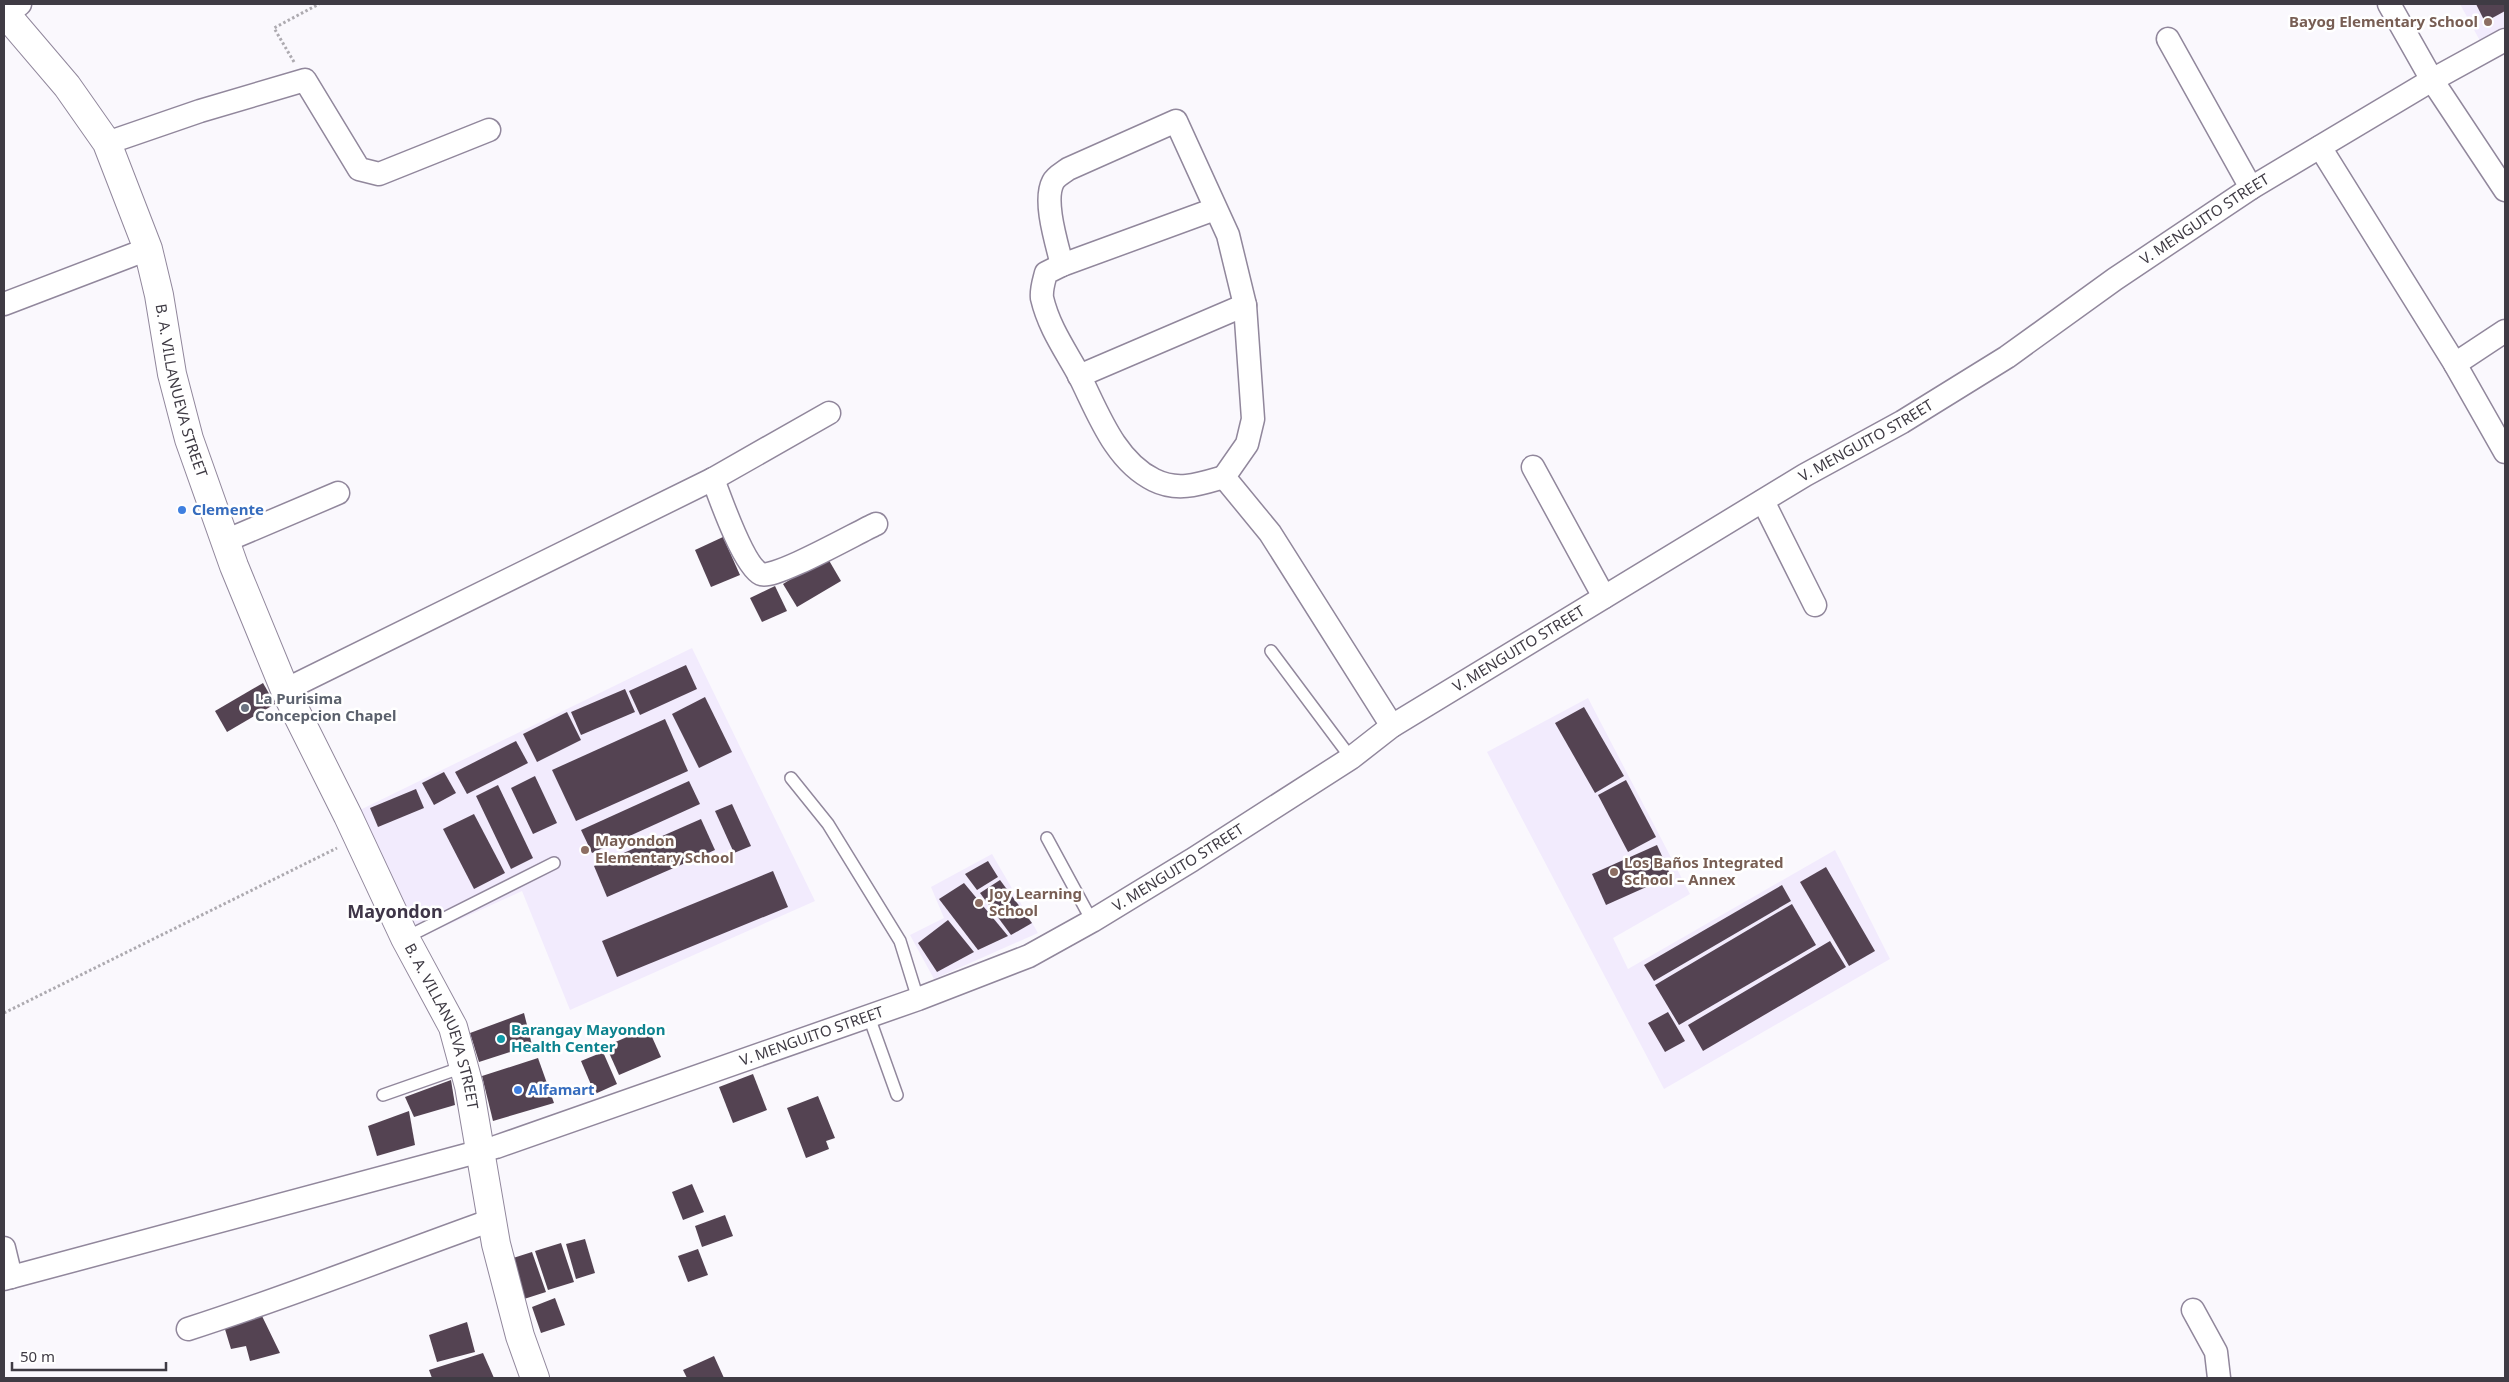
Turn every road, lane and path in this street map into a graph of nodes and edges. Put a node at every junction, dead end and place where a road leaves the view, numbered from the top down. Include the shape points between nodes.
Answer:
1 (319, 4) edge
2 (2389, 4) edge
3 (10, 10) edge
4 (2168, 39) dead end
5 (2505, 40) edge
6 (305, 80) junction
7 (2432, 80) junction
8 (489, 130) dead end
9 (107, 143) junction
10 (2320, 147) junction
11 (2251, 188) junction
12 (2505, 190) edge
13 (1215, 209) junction
14 (148, 249) junction
15 (1062, 265) junction
16 (4, 304) edge
17 (1245, 304) junction
18 (2505, 331) edge
19 (2455, 364) junction
20 (1079, 376) junction
21 (829, 413) dead end
22 (2505, 452) edge
23 (1533, 467) dead end
24 (1224, 477) junction
25 (713, 479) junction
26 (338, 493) dead end
27 (1763, 501) junction
28 (876, 524) dead end
29 (225, 541) junction
30 (1604, 596) junction
31 (1815, 605) dead end
32 (1272, 651) dead end
33 (286, 690) junction
34 (1392, 726) junction
35 (1350, 758) junction
36 (791, 778) dead end
37 (358, 838) junction
38 (1047, 838) dead end
39 (554, 863) dead end
40 (1092, 921) junction
41 (405, 938) junction
42 (918, 999) junction
43 (4, 1013) edge
44 (869, 1017) junction
45 (464, 1067) junction
46 (384, 1095) dead end
47 (896, 1095) dead end
48 (481, 1151) junction
49 (492, 1220) junction
50 (4, 1248) edge
51 (8, 1278) edge
52 (2193, 1310) dead end
53 (188, 1329) dead end
54 (535, 1378) edge
55 (2219, 1378) edge

1 - 6 path via 274,28
2 - 7 street
3 - 9 street, B. A. VILLANUEVA STREET
4 - 11 street
5 - 7 street, V. MENGUITO STREET
6 - 8 street via 359,169 366,171 380,174
6 - 9 street
7 - 10 street, V. MENGUITO STREET
7 - 12 street
9 - 14 street, B. A. VILLANUEVA STREET
10 - 11 street, V. MENGUITO STREET
10 - 19 street
11 - 27 street, V. MENGUITO STREET via 2115,279 2007,357 1902,422
13 - 15 street
13 - 15 street via 1176,121 1068,169 1054,180 1049,191 1051,217
13 - 17 street via 1233,250
14 - 16 street
14 - 29 street, B. A. VILLANUEVA STREET via 172,374 189,439
15 - 20 street via 1046,272 1042,297 1052,329
17 - 20 street
17 - 24 street via 1253,419 1247,444
18 - 19 street
19 - 22 street
20 - 24 street via 1104,427 1142,473 1178,487
21 - 25 street
23 - 30 street
24 - 34 street via 1270,533
25 - 28 street via 751,566 765,576 788,568
25 - 33 street
26 - 29 street
27 - 30 street, V. MENGUITO STREET
27 - 31 street
29 - 33 street, B. A. VILLANUEVA STREET
30 - 34 street, V. MENGUITO STREET
32 - 35 lane
33 - 37 street, B. A. VILLANUEVA STREET
34 - 35 street, V. MENGUITO STREET
35 - 40 street, V. MENGUITO STREET
36 - 42 lane via 828,824 900,941
37 - 41 street, B. A. VILLANUEVA STREET
37 - 43 path
38 - 40 lane
39 - 41 lane
40 - 42 street, V. MENGUITO STREET via 1029,956
41 - 45 street, B. A. VILLANUEVA STREET via 452,1027
42 - 44 street, V. MENGUITO STREET
44 - 47 lane
44 - 48 street, V. MENGUITO STREET
45 - 46 lane
45 - 48 street, B. A. VILLANUEVA STREET
48 - 49 street, B. A. VILLANUEVA STREET
48 - 51 street, V. MENGUITO STREET
49 - 53 street via 275,1301
49 - 54 street, B. A. VILLANUEVA STREET via 520,1336
50 - 51 street
52 - 55 street via 2216,1352

